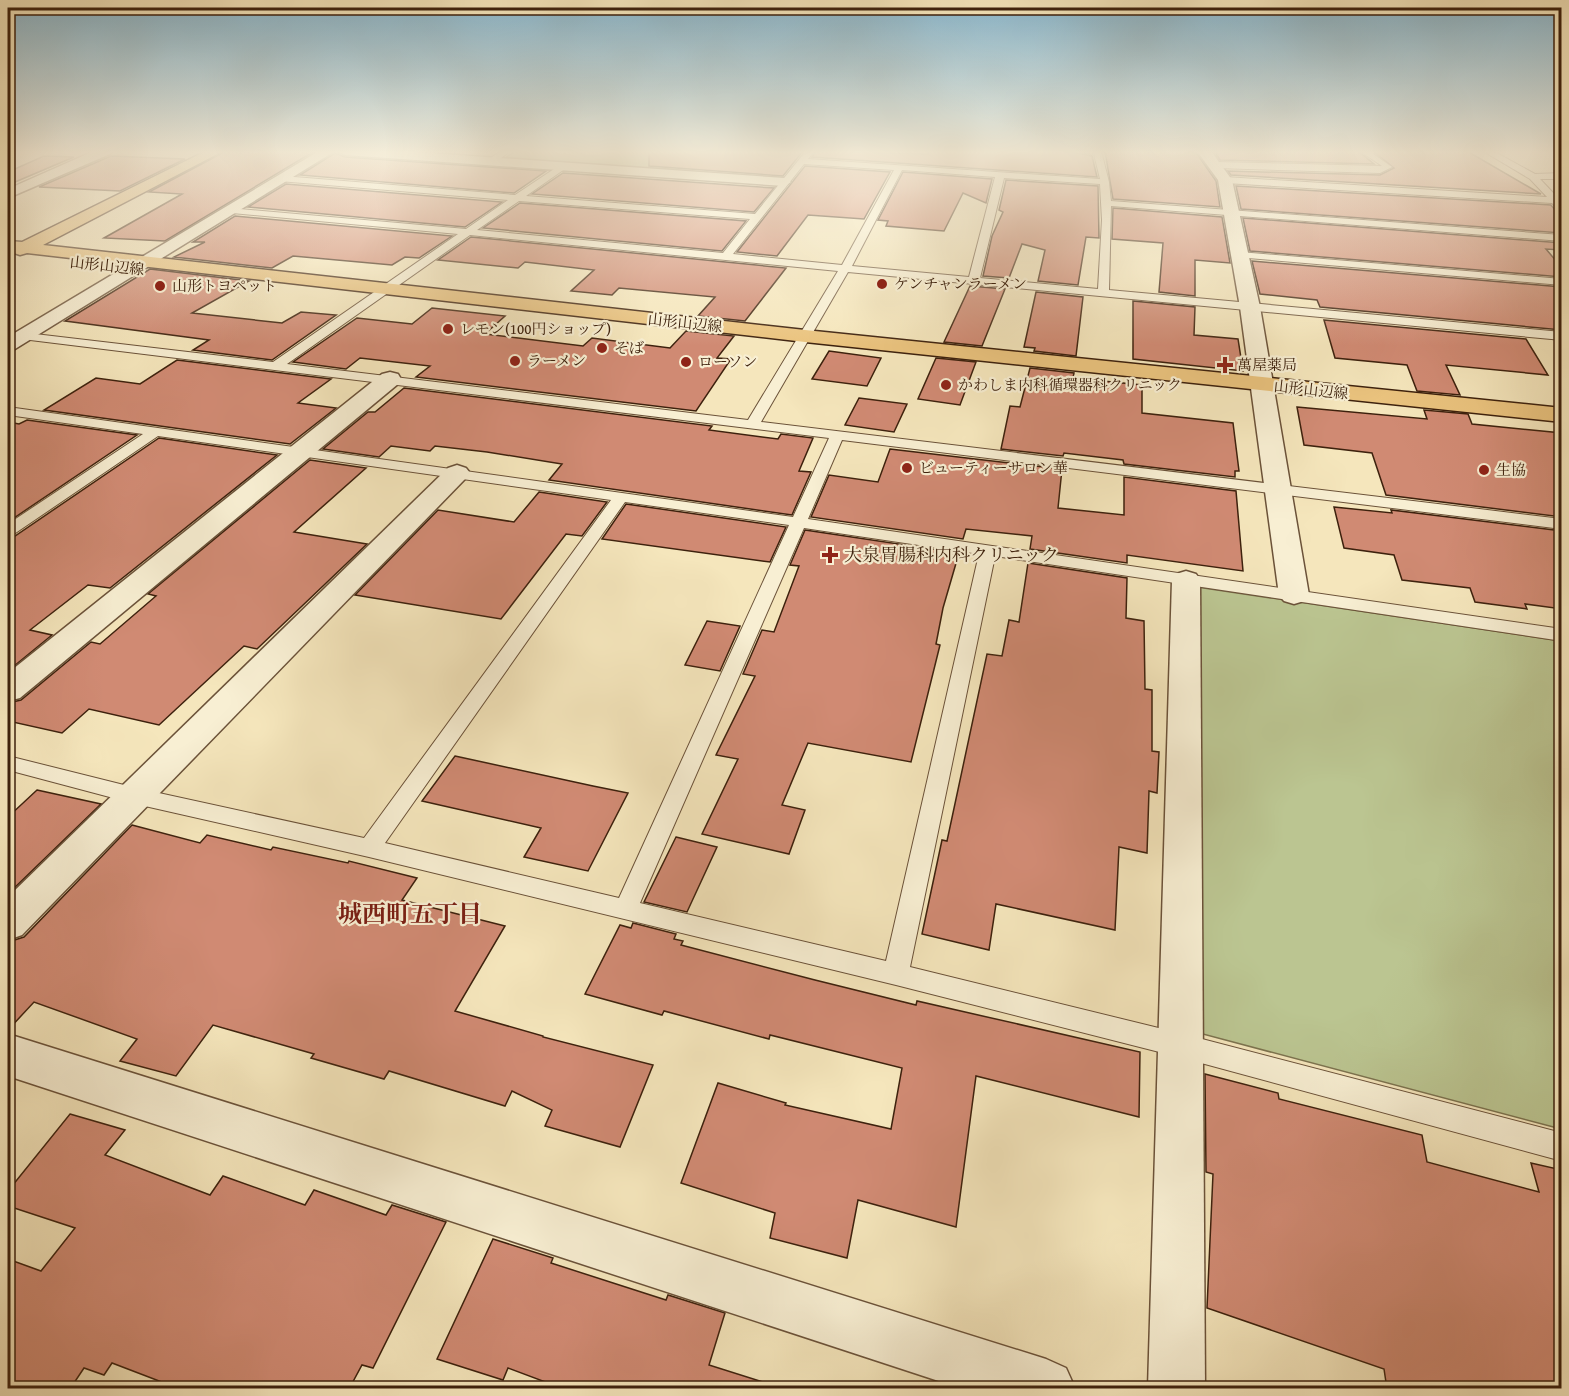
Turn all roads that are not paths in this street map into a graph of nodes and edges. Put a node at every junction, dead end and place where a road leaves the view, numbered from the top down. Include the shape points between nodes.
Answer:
1 (76, 216) edge
2 (82, 216) edge
3 (222, 216) edge
4 (298, 216) edge
5 (492, 216) edge
6 (746, 216) edge
7 (875, 216) edge
8 (990, 216) edge
9 (1106, 216) edge
10 (1232, 216) edge
11 (1284, 216) edge
12 (757, 217) joint
13 (468, 232) junction
14 (1562, 238) edge
15 (11, 251) edge
16 (1240, 255) junction
17 (726, 256) junction
18 (137, 266) junction
19 (844, 267) junction
20 (974, 279) junction
21 (1562, 282) edge
22 (1103, 292) junction
23 (382, 293) junction
24 (1250, 306) junction
25 (22, 335) junction
26 (1562, 336) edge
27 (803, 340) junction
28 (8, 345) edge
29 (277, 365) junction
30 (390, 379) junction
31 (1261, 388) junction
32 (8, 411) edge
33 (1562, 415) edge
34 (753, 424) junction
35 (1562, 424) edge
36 (157, 431) junction
37 (837, 435) junction
38 (300, 451) junction
39 (458, 473) junction
40 (1278, 489) junction
41 (621, 497) junction
42 (798, 522) junction
43 (1562, 524) edge
44 (8, 531) edge
45 (988, 550) junction
46 (1186, 580) junction
47 (1294, 595) junction
48 (1562, 635) edge
49 (8, 690) edge
50 (8, 763) edge
51 (135, 796) junction
52 (369, 848) junction
53 (625, 910) junction
54 (8, 923) edge
55 (896, 974) junction
56 (1179, 1045) junction
57 (8, 1055) edge
58 (1562, 1147) edge
59 (1046, 1389) edge
60 (1176, 1389) edge

1 - 15 main road
2 - 15 main road, 山形山辺線
3 - 18 street
4 - 13 lane
5 - 13 lane
6 - 12 lane
7 - 19 lane
8 - 20 lane
9 - 22 lane
10 - 16 street
11 - 14 lane
12 - 17 lane
13 - 17 lane
13 - 23 lane
15 - 18 main road, 山形山辺線
16 - 21 lane
16 - 24 street
17 - 19 lane
18 - 23 main road, 山形山辺線
18 - 25 street
19 - 20 lane
19 - 27 lane
20 - 22 lane
22 - 24 lane
23 - 27 main road, 山形山辺線
23 - 29 lane
24 - 26 lane
24 - 31 street
25 - 28 street
25 - 29 lane
27 - 31 main road, 山形山辺線
27 - 34 lane
29 - 30 lane
30 - 34 lane
30 - 38 street
31 - 33 main road, 山形山辺線
31 - 35 main road, 山形山辺線
31 - 40 street
32 - 36 lane
34 - 37 lane
36 - 38 lane
36 - 44 lane
37 - 40 lane
37 - 42 lane
38 - 39 lane
38 - 49 street
39 - 41 lane
39 - 51 street
40 - 43 lane
40 - 47 street
41 - 42 lane
41 - 52 lane
42 - 45 lane
42 - 53 lane
45 - 46 lane
45 - 55 lane
46 - 47 lane
46 - 56 street
47 - 48 lane
50 - 51 lane
51 - 52 lane
51 - 54 street
52 - 53 lane
53 - 55 lane
55 - 56 lane
56 - 58 lane
56 - 60 street
57 - 59 street

